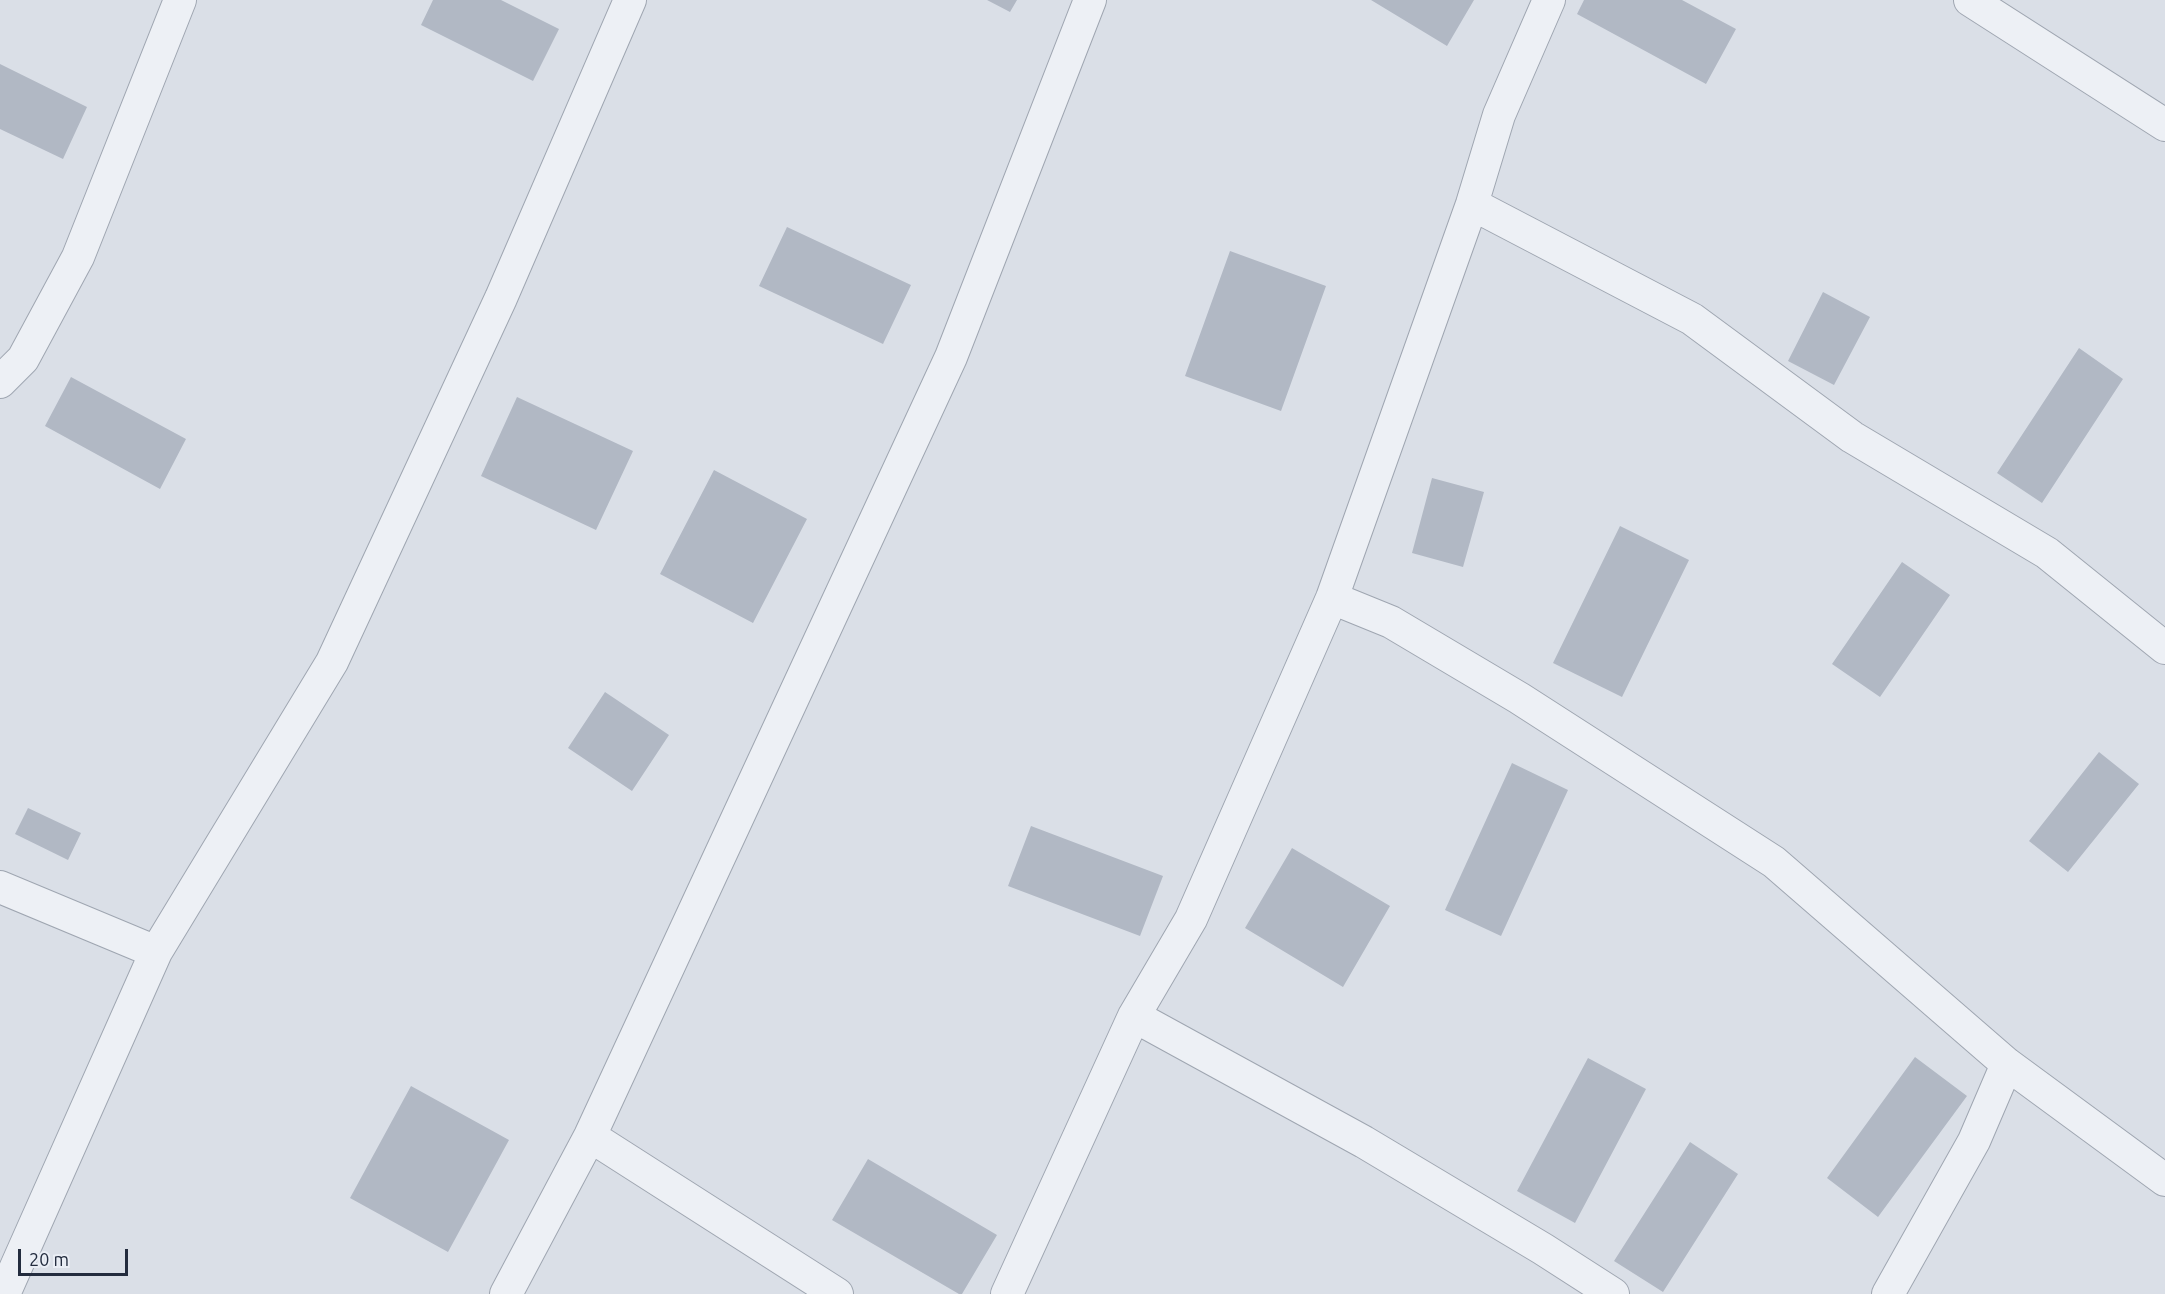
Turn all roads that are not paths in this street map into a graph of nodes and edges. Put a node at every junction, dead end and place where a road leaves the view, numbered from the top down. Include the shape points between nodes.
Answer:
1 (180, 0) edge
2 (630, 0) edge
3 (1090, 0) edge
4 (1549, 0) edge
5 (1970, 0) edge
6 (2165, 125) edge
7 (1472, 204) junction
8 (0, 382) edge
9 (1332, 597) junction
10 (2165, 648) edge
11 (0, 887) edge
12 (156, 952) junction
13 (1134, 1016) junction
14 (2007, 1064) junction
15 (590, 1136) junction
16 (2165, 1180) edge
17 (4, 1294) edge
18 (506, 1294) edge
19 (837, 1294) edge
20 (1007, 1294) edge
21 (1613, 1294) edge
22 (1888, 1294) edge

1 - 8 street via 78,257 23,359
2 - 12 street via 501,298 332,662
3 - 15 street via 951,357
4 - 7 street via 1499,115
5 - 6 street
7 - 9 street
7 - 10 street via 1692,319 1852,436 2047,553
9 - 13 street via 1191,919
9 - 14 street via 1391,622 1519,698 1774,862
11 - 12 street
12 - 17 street
13 - 20 street
13 - 21 street via 1364,1142
14 - 16 street
14 - 22 street via 1974,1141
15 - 18 street
15 - 19 street

